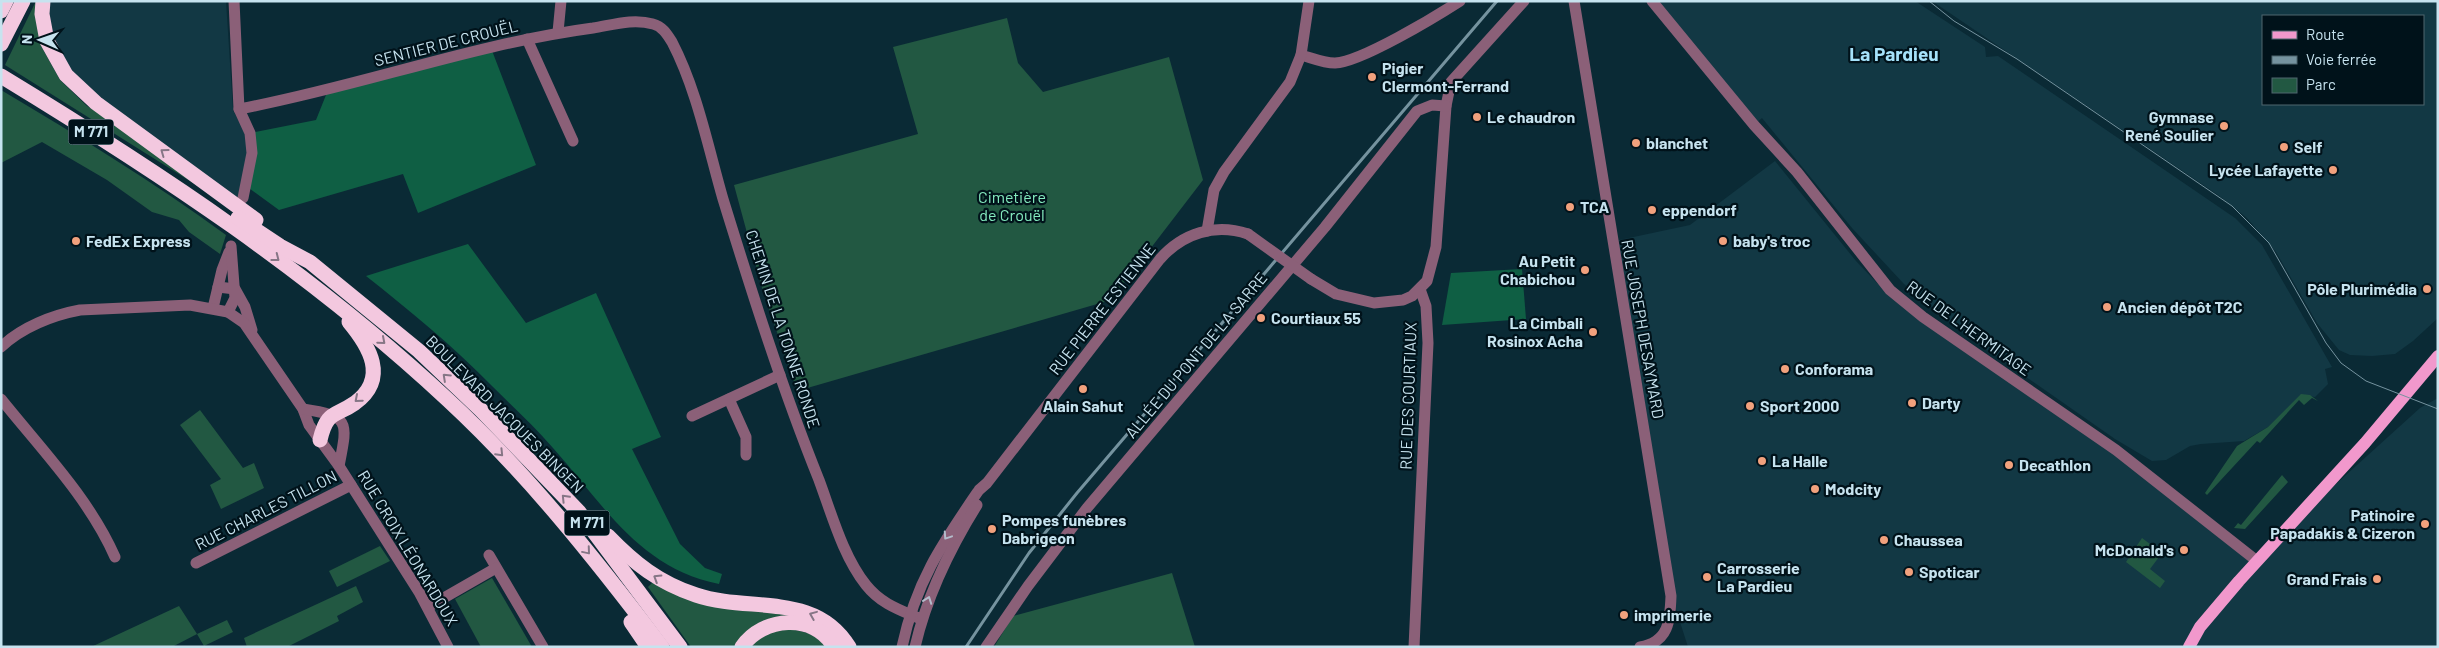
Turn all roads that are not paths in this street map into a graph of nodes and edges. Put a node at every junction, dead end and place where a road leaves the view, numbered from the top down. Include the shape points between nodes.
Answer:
1 (6, 1) edge
2 (23, 1) edge
3 (43, 1) edge
4 (234, 1) edge
5 (561, 1) edge
6 (1309, 1) edge
7 (1460, 1) edge
8 (1524, 1) edge
9 (1574, 1) edge
10 (1652, 1) edge
11 (1, 11) edge
12 (662, 28) joint
13 (558, 32) junction
14 (527, 40) junction
15 (1, 44) edge
16 (1301, 55) junction
17 (7, 80) edge
18 (1446, 106) junction
19 (239, 109) junction
20 (573, 141) dead end
21 (169, 181) junction
22 (243, 198) dead end
23 (1207, 231) junction
24 (310, 262) junction
25 (218, 287) junction
26 (235, 289) junction
27 (1420, 289) junction
28 (331, 300) junction
29 (213, 308) junction
30 (228, 312) junction
31 (254, 337) junction
32 (1, 347) edge
33 (2438, 356) edge
34 (780, 375) junction
35 (1, 399) edge
36 (729, 399) junction
37 (303, 409) junction
38 (333, 414) junction
39 (692, 416) dead end
40 (320, 440) junction
41 (746, 455) dead end
42 (339, 466) junction
43 (987, 483) junction
44 (351, 485) junction
45 (578, 512) junction
46 (489, 555) dead end
47 (115, 557) dead end
48 (2257, 561) junction
49 (196, 563) dead end
50 (496, 568) junction
51 (605, 572) junction
52 (428, 606) junction
53 (910, 614) junction
54 (2210, 616) junction
55 (922, 619) junction
56 (448, 647) edge
57 (543, 647) edge
58 (648, 647) edge
59 (662, 647) edge
60 (680, 647) edge
61 (742, 647) edge
62 (834, 647) edge
63 (849, 647) edge
64 (902, 647) edge
65 (915, 647) edge
66 (986, 647) edge
67 (1414, 647) edge
68 (1640, 647) edge
69 (2189, 647) edge
70 (2198, 647) edge

1 - 11 highway
2 - 15 highway
24 -> 3 highway via 96,103 66,75 47,41
4 - 19 street
5 - 13 street
6 - 16 street
7 - 16 street via 1351,60 1330,62
8 - 18 street via 1451,82
9 - 68 street, RUE JOSEPH DESAYMARD via 1671,596 1670,620 1663,636 1651,645
10 - 48 street, RUE DE L'HERMITAGE via 1797,172 1890,290 2116,450
12 - 13 street, SENTIER DE CROUËL via 637,21
12 - 34 street, CHEMIN DE LA TONNE RONDE via 672,42 690,86
13 - 14 street, SENTIER DE CROUËL
14 - 19 street, SENTIER DE CROUËL via 289,100
14 - 20 street
16 - 23 street via 1279,100 1214,190
17 - 21 highway, BOULEVARD JACQUES BINGEN / M 771
18 - 27 street via 1436,247 1427,281
18 - 66 street, ALLÉE DU PONT DE LA SARRE via 1432,104 1417,111 1326,226 1087,508
19 - 22 street via 250,133 252,153
21 - 24 highway, BOULEVARD JACQUES BINGEN / M 771 via 213,201
21 -> 28 highway, BOULEVARD JACQUES BINGEN / M 771
23 - 27 street, RUE PIERRE ESTIENNE, bridge via 1231,229 1248,234 1336,294 1374,302 1402,300
23 - 43 street, RUE PIERRE ESTIENNE via 1192,234 1163,256
45 -> 24 highway, BOULEVARD JACQUES BINGEN / M 771 via 481,410 419,351
25 - 26 street
25 - 26 street via 231,246
25 - 29 street
26 - 30 street via 235,298
26 - 31 street, RUE CROIX LÉONARDOUX via 245,307
27 - 67 street, RUE DES COURTIAUX via 1426,306 1428,344
28 -> 38 highway via 367,345 373,368 371,383 360,398
28 -> 51 highway, BOULEVARD JACQUES BINGEN / M 771 via 449,401 546,502
29 - 30 street
29 - 32 street via 172,306 72,311 36,324
30 - 31 street, RUE CROIX LÉONARDOUX via 244,323
31 - 37 street, RUE CROIX LÉONARDOUX
33 - 48 main road
34 - 36 street
34 - 53 street, CHEMIN DE LA TONNE RONDE via 856,571 886,605
35 - 47 street via 82,500 104,532
36 - 39 street
36 - 41 street via 746,437
37 - 38 street
37 - 40 street, RUE CROIX LÉONARDOUX
38 - 40 highway via 327,420
38 - 42 street, RUE CROIX LÉONARDOUX via 339,417 344,427
40 - 42 street, RUE CROIX LÉONARDOUX
42 - 44 street, RUE CROIX LÉONARDOUX
43 -> 53 street, RUE PIERRE ESTIENNE via 943,542 925,573
55 -> 43 street, RUE PIERRE ESTIENNE via 944,564
44 - 49 street, RUE CHARLES TILLON
44 - 52 street, RUE CROIX LÉONARDOUX
45 - 60 highway, BOULEVARD JACQUES BINGEN / M 771
63 -> 45 highway via 833,626 818,616 799,610 698,596 665,584 630,559 604,532
46 - 50 street
48 - 54 main road
50 - 52 street
50 - 57 street
51 - 58 highway via 621,606
51 - 59 highway, BOULEVARD JACQUES BINGEN / M 771
52 - 56 street, RUE CROIX LÉONARDOUX
53 - 55 street, CHEMIN DE LA TONNE RONDE
53 - 64 street, RUE PIERRE ESTIENNE
54 - 69 main road
54 - 70 main road
55 - 65 street, RUE PIERRE ESTIENNE
61 - 62 highway via 752,634 774,623 793,622 814,628

